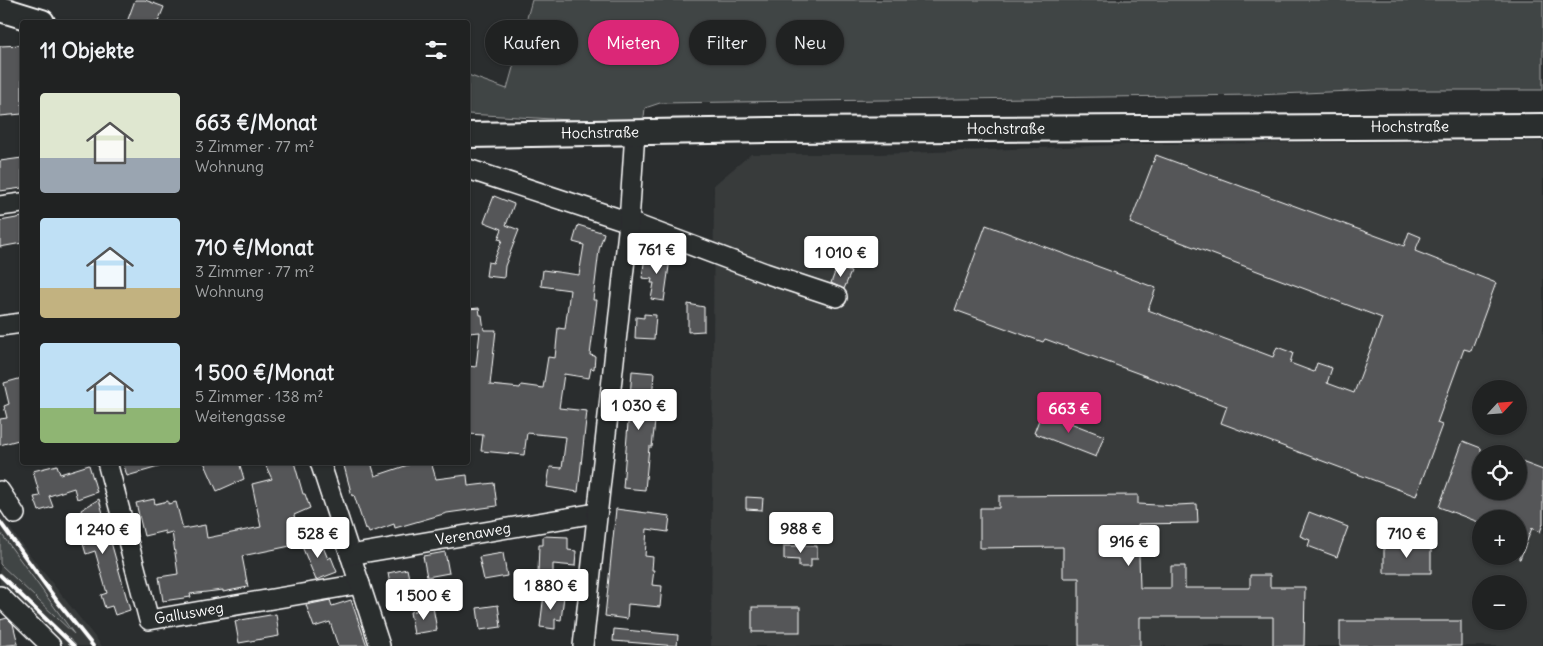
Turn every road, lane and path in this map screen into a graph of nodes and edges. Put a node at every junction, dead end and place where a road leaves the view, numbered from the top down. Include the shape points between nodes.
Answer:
1 (0, 9) edge
2 (36, 20) edge
3 (1543, 126) edge
4 (635, 132) junction
5 (470, 135) edge
6 (470, 170) edge
7 (20, 203) edge
8 (0, 206) edge
9 (629, 222) junction
10 (837, 297) dead end
11 (20, 323) edge
12 (0, 326) edge
13 (108, 465) edge
14 (321, 465) edge
15 (0, 491) edge
16 (596, 513) junction
17 (16, 514) dead end
18 (350, 555) junction
19 (360, 584) junction
20 (0, 596) edge
21 (51, 646) edge
22 (380, 646) edge
23 (583, 646) edge

1 - 2 street
3 - 4 street, Hochstraße
4 - 5 street, Hochstraße
4 - 9 street
6 - 9 street
7 - 8 street
9 - 10 street
9 - 16 street
11 - 12 street
13 - 19 street, Gallusweg via 149,620
14 - 18 street
15 - 17 street
16 - 18 street, Verenaweg
16 - 23 street
18 - 19 street
19 - 22 street
20 - 21 street

